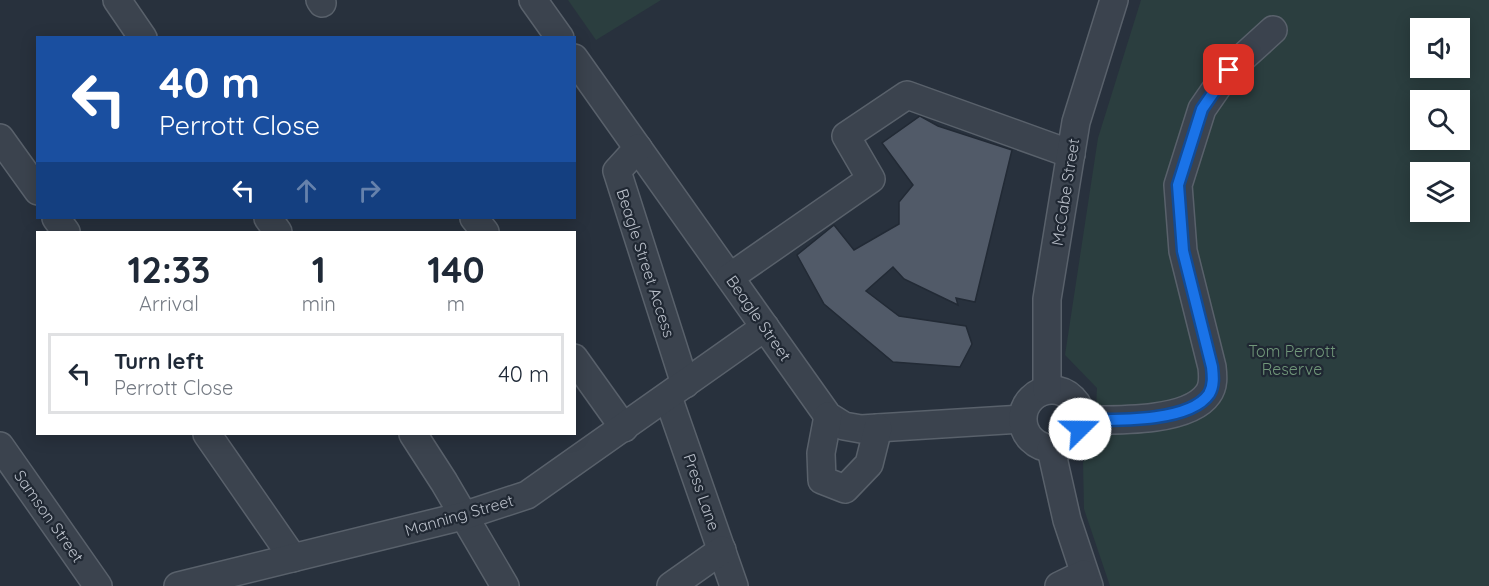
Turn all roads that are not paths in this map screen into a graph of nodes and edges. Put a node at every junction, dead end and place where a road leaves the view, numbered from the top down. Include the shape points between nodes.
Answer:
1 (117, 0) edge
2 (533, 0) edge
3 (1114, 0) edge
4 (1273, 30) dead end
5 (142, 36) edge
6 (559, 36) edge
7 (576, 61) edge
8 (0, 138) edge
9 (638, 148) junction
10 (1071, 154) junction
11 (36, 189) edge
12 (269, 219) edge
13 (475, 219) edge
14 (278, 231) edge
15 (484, 231) edge
16 (730, 277) junction
17 (765, 327) junction
18 (576, 361) edge
19 (1047, 390) junction
20 (677, 391) junction
21 (828, 416) junction
22 (1022, 419) junction
23 (1081, 420) junction
24 (624, 428) junction
25 (878, 428) junction
26 (208, 435) edge
27 (413, 435) edge
28 (0, 446) edge
29 (1051, 449) junction
30 (463, 516) junction
31 (722, 550) junction
32 (293, 558) junction
33 (1087, 580) edge
34 (98, 586) edge
35 (178, 586) edge
36 (505, 586) edge
37 (671, 586) edge
38 (735, 586) edge
39 (1059, 586) edge

1 - 5 street
2 - 6 street
3 - 10 street, McCabe Street via 1076,122
4 - 23 street via 1229,70 1202,109 1178,185 1183,251 1212,367 1209,394 1194,407 1175,413
7 - 9 street, Beagle Street
8 - 11 street
9 - 16 street, Beagle Street
9 - 20 street, Beagle Street Access via 617,171
10 - 16 street via 907,95 846,136 871,179
10 - 19 street, McCabe Street via 1047,299
12 - 14 street
13 - 15 street
16 - 17 street, Beagle Street
17 - 20 street, Manning Street
17 - 21 street, Beagle Street
18 - 24 street
19 - 22 street via 1026,403
19 - 23 street via 1057,390 1074,400
20 - 24 street, Manning Street
20 - 31 street, Press Lane
21 - 25 street via 844,426
21 - 25 street via 821,453 822,480 845,489 869,464
22 - 25 street
22 - 29 street via 1034,443
23 - 29 street via 1080,429 1069,443
24 - 30 street, Manning Street via 527,495
26 - 32 street
27 - 30 street
28 - 34 street, Samson Street
29 - 33 street via 1067,520
30 - 32 street, Manning Street
30 - 36 street
31 - 37 street
31 - 38 street, Press Lane
32 - 35 street, Manning Street
33 - 39 street

